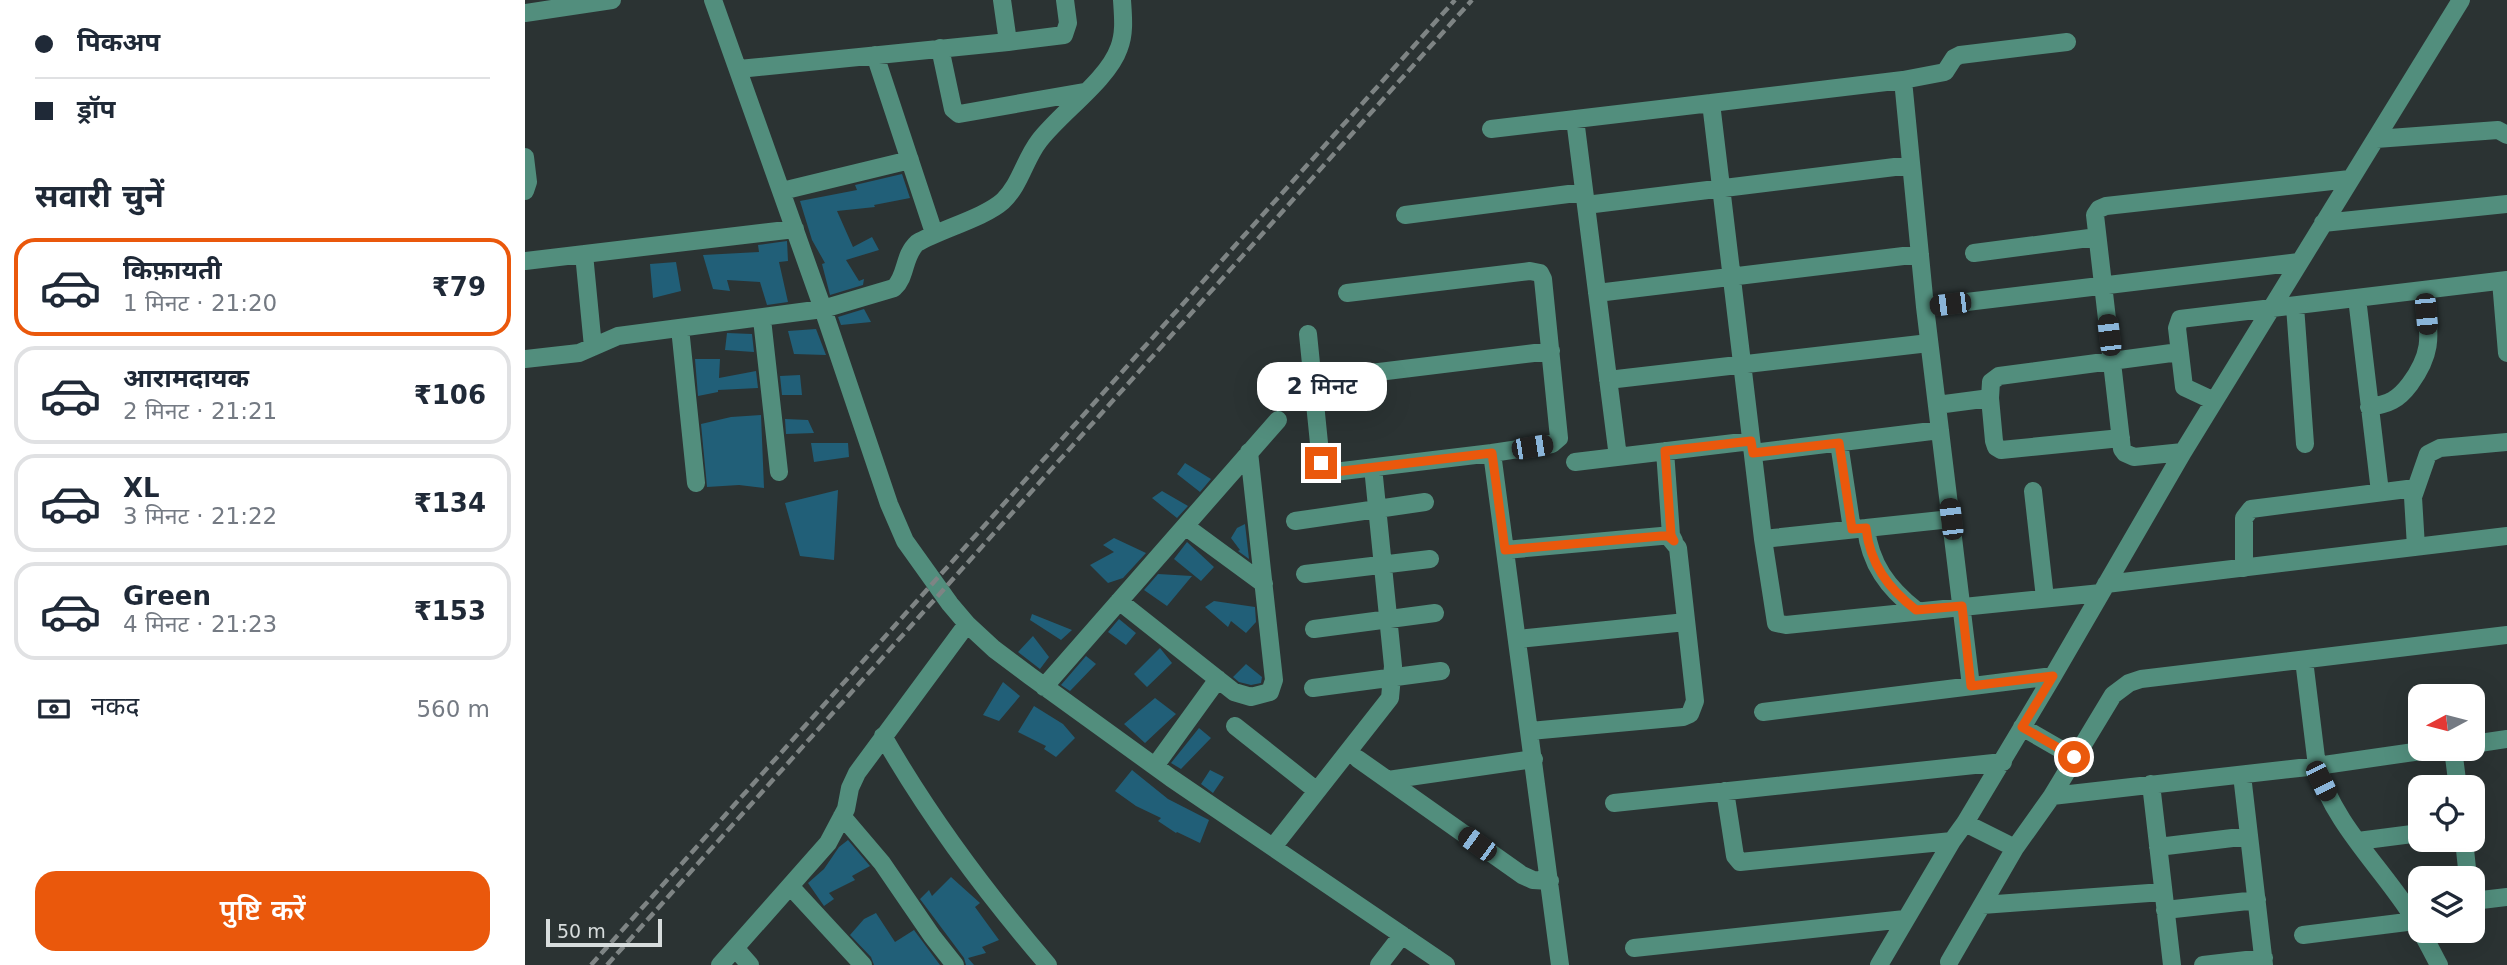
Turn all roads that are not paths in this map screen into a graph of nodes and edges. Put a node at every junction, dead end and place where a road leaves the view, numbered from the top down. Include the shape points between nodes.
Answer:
1 (612, 0) edge
2 (713, 0) edge
3 (1002, 0) edge
4 (1065, 0) edge
5 (1122, 0) edge
6 (2461, 0) edge
7 (525, 13) edge
8 (2067, 41) dead end
9 (1008, 42) junction
10 (940, 48) junction
11 (875, 55) junction
12 (739, 69) junction
13 (1903, 80) junction
14 (1084, 92) junction
15 (1711, 103) junction
16 (1574, 119) junction
17 (1491, 129) dead end
18 (2507, 135) edge
19 (2376, 139) junction
20 (525, 157) edge
21 (910, 160) junction
22 (1911, 165) junction
23 (2350, 179) junction
24 (1721, 188) junction
25 (525, 191) edge
26 (782, 191) junction
27 (1585, 198) junction
28 (2507, 204) edge
29 (1405, 215) dead end
30 (2323, 223) junction
31 (795, 229) junction
32 (934, 233) junction
33 (2097, 237) junction
34 (1974, 253) dead end
35 (584, 254) junction
36 (1920, 254) junction
37 (525, 261) edge
38 (2299, 262) junction
39 (1731, 276) junction
40 (2504, 281) edge
41 (2103, 285) junction
42 (2424, 290) junction
43 (1347, 293) dead end
44 (1597, 293) junction
45 (2357, 298) junction
46 (2295, 306) junction
47 (1925, 307) junction
48 (823, 309) junction
49 (2270, 310) junction
50 (762, 319) junction
51 (680, 328) junction
52 (1308, 334) dead end
53 (1929, 343) junction
54 (593, 348) junction
55 (1551, 351) junction
56 (2179, 352) junction
57 (2507, 353) edge
58 (525, 359) edge
59 (2112, 360) junction
60 (1742, 364) junction
61 (1313, 380) junction
62 (1608, 380) junction
63 (1990, 398) junction
64 (2214, 401) junction
65 (1937, 405) junction
66 (2369, 407) junction
67 (1278, 420) dead end
68 (1940, 430) junction
69 (2121, 438) junction
70 (2507, 442) edge
71 (1839, 443) junction
72 (2305, 444) dead end
73 (1752, 447) junction
74 (1665, 451) junction
75 (1249, 452) junction
76 (2183, 452) junction
77 (1492, 453) junction
78 (1618, 457) junction
79 (1575, 462) dead end
80 (779, 472) dead end
81 (1374, 477) dead end
82 (696, 483) dead end
83 (2415, 488) junction
84 (2033, 491) dead end
85 (2379, 492) junction
86 (1425, 502) dead end
87 (1377, 509) junction
88 (1951, 519) junction
89 (1294, 521) dead end
90 (1185, 526) junction
91 (1859, 529) junction
92 (2507, 536) edge
93 (1763, 539) junction
94 (1674, 541) junction
95 (2416, 547) junction
96 (1505, 550) junction
97 (1430, 559) dead end
98 (1383, 565) junction
99 (2244, 568) junction
100 (1305, 574) dead end
101 (1264, 584) junction
102 (2104, 588) junction
103 (2045, 598) junction
104 (1119, 601) junction
105 (1962, 606) junction
106 (1916, 610) junction
107 (1435, 613) dead end
108 (1388, 620) junction
109 (1686, 622) junction
110 (967, 624) junction
111 (1314, 629) dead end
112 (2507, 635) edge
113 (1518, 639) junction
114 (2304, 660) junction
115 (1441, 671) dead end
116 (2053, 676) junction
117 (1392, 677) junction
118 (1218, 679) junction
119 (1971, 686) junction
120 (1044, 687) junction
121 (1313, 688) dead end
122 (1763, 712) dead end
123 (1235, 726) dead end
124 (2022, 727) junction
125 (1530, 731) junction
126 (883, 736) junction
127 (2507, 739) edge
128 (2485, 742) edge
129 (2408, 753) edge
130 (2074, 757) junction
131 (1358, 759) dead end
132 (1534, 759) junction
133 (2003, 762) junction
134 (1154, 766) junction
135 (2317, 766) junction
136 (2242, 775) junction
137 (1388, 780) junction
138 (2151, 785) junction
139 (1317, 791) junction
140 (1725, 791) junction
141 (2052, 796) junction
142 (1614, 803) dead end
143 (842, 816) junction
144 (1965, 823) junction
145 (2408, 834) edge
146 (2249, 836) junction
147 (1952, 841) junction
148 (2358, 841) junction
149 (1273, 847) junction
150 (2158, 847) junction
151 (2015, 848) junction
152 (1550, 881) junction
153 (790, 886) junction
154 (2507, 897) edge
155 (2257, 900) junction
156 (2485, 900) edge
157 (2164, 901) junction
158 (1982, 905) junction
159 (2408, 905) edge
160 (2408, 914) edge
161 (1905, 919) junction
162 (1402, 935) junction
163 (2303, 935) dead end
164 (2428, 943) edge
165 (735, 948) junction
166 (1634, 948) dead end
167 (2264, 961) edge
168 (1949, 962) dead end
169 (720, 965) edge
170 (750, 965) edge
171 (863, 965) edge
172 (955, 965) edge
173 (1048, 965) edge
174 (1379, 965) edge
175 (1446, 965) edge
176 (1560, 965) edge
177 (1879, 965) edge
178 (2172, 965) edge
179 (2203, 965) edge
180 (2439, 965) edge

1 - 7 street
2 - 12 street
3 - 9 street
4 - 9 street via 1068,23 1064,35
5 - 14 street via 1119,48
6 - 19 street
8 - 13 street via 1960,55 1945,72
9 - 10 street
10 - 11 street
10 - 14 street via 953,109 958,114
11 - 12 street
11 - 21 street
12 - 26 street
13 - 15 street
13 - 22 street
14 - 32 street via 1040,140 1003,201
15 - 16 street
15 - 24 street
16 - 17 street
16 - 27 street
18 - 19 street via 2498,130
19 - 23 street
20 - 25 street
21 - 26 street
21 - 32 street
22 - 24 street
22 - 36 street
23 - 30 street
23 - 33 street via 2106,206 2095,215
24 - 27 street
24 - 39 street
26 - 31 street
27 - 29 street
27 - 44 street
28 - 30 street
30 - 38 street
31 - 35 street
31 - 48 street
32 - 48 street via 909,250 894,288
33 - 34 street
33 - 41 street
35 - 37 street
35 - 54 street
36 - 39 street
36 - 47 street
38 - 41 street
38 - 49 street
39 - 44 street
39 - 60 street
40 - 42 street
40 - 57 street
41 - 47 street
41 - 59 street
42 - 45 street
42 - 66 street via 2426,359 2400,397
43 - 55 street via 1536,271 1543,279
44 - 62 street
45 - 46 street
45 - 66 street
46 - 49 street
46 - 72 street
47 - 53 street
48 - 50 street
48 - 110 street via 905,541
49 - 56 street via 2180,319
49 - 64 street
50 - 51 street
50 - 80 street
51 - 54 street via 618,336
51 - 82 street
52 - 61 street
53 - 60 street
53 - 65 street
54 - 58 street
55 - 61 street
55 - 77 street via 1559,438 1552,444
56 - 59 street
56 - 64 street via 2184,387
59 - 63 street via 1999,376 1991,382
59 - 69 street
60 - 62 street
60 - 73 street
61 - 77 street via 1321,463 1326,471
62 - 78 street
63 - 65 street
63 - 69 street via 1994,442 2001,450
64 - 76 street
65 - 68 street
66 - 85 street
67 - 75 street
68 - 71 street
68 - 88 street
69 - 76 street via 2122,449 2129,456
70 - 83 street via 2433,450 2424,459
71 - 73 street
71 - 91 street
73 - 74 street
73 - 93 street
74 - 78 street
74 - 94 street
75 - 90 street
75 - 101 street
76 - 102 street
77 - 96 street
78 - 79 street
81 - 87 street
83 - 85 street
83 - 95 street
84 - 103 street
85 - 99 street via 2251,509 2244,518
86 - 87 street
87 - 89 street
87 - 98 street
88 - 91 street
88 - 105 street
90 - 101 street
90 - 104 street
91 - 93 street
91 - 106 street via 1885,580
92 - 95 street
93 - 106 street via 1774,618 1780,625
94 - 96 street via 1661,536
94 - 109 street
95 - 99 street
96 - 113 street
97 - 98 street
98 - 100 street
98 - 108 street
99 - 102 street
101 - 118 street via 1273,686 1270,692 1251,697
102 - 103 street
102 - 116 street
103 - 105 street
104 - 118 street
104 - 120 street
105 - 106 street
105 - 119 street
107 - 108 street
108 - 111 street
108 - 117 street
109 - 113 street
109 - 125 street via 1695,701 1690,714
110 - 120 street
110 - 126 street
112 - 114 street
113 - 125 street
114 - 130 street via 2129,683 2113,695
114 - 135 street
115 - 117 street
116 - 119 street
116 - 124 street
117 - 121 street
117 - 139 street via 1390,698 1382,711
118 - 134 street
119 - 122 street
120 - 134 street
123 - 139 street
124 - 130 street
124 - 133 street
125 - 132 street
126 - 143 street via 857,773
126 - 173 street via 955,850
127 - 128 street
129 - 135 street
130 - 141 street
131 - 137 street
132 - 137 street
132 - 152 street
133 - 140 street
133 - 144 street
134 - 149 street
135 - 136 street
135 - 148 street via 2329,798
136 - 138 street
136 - 146 street
137 - 152 street via 1522,875
138 - 141 street
138 - 150 street
139 - 149 street
140 - 142 street
140 - 147 street via 1735,856 1740,862
141 - 151 street
143 - 153 street via 828,843
143 - 172 street via 883,863
144 - 147 street
144 - 151 street
145 - 148 street
146 - 150 street
146 - 155 street
147 - 161 street
148 - 159 street
149 - 162 street
150 - 157 street
151 - 158 street
152 - 176 street
153 - 165 street
153 - 171 street
154 - 156 street
155 - 157 street
155 - 167 street
157 - 158 street
157 - 178 street
158 - 168 street
160 - 163 street
161 - 166 street
161 - 177 street
162 - 174 street
162 - 175 street
164 - 180 street
165 - 169 street
165 - 170 street
167 - 179 street

